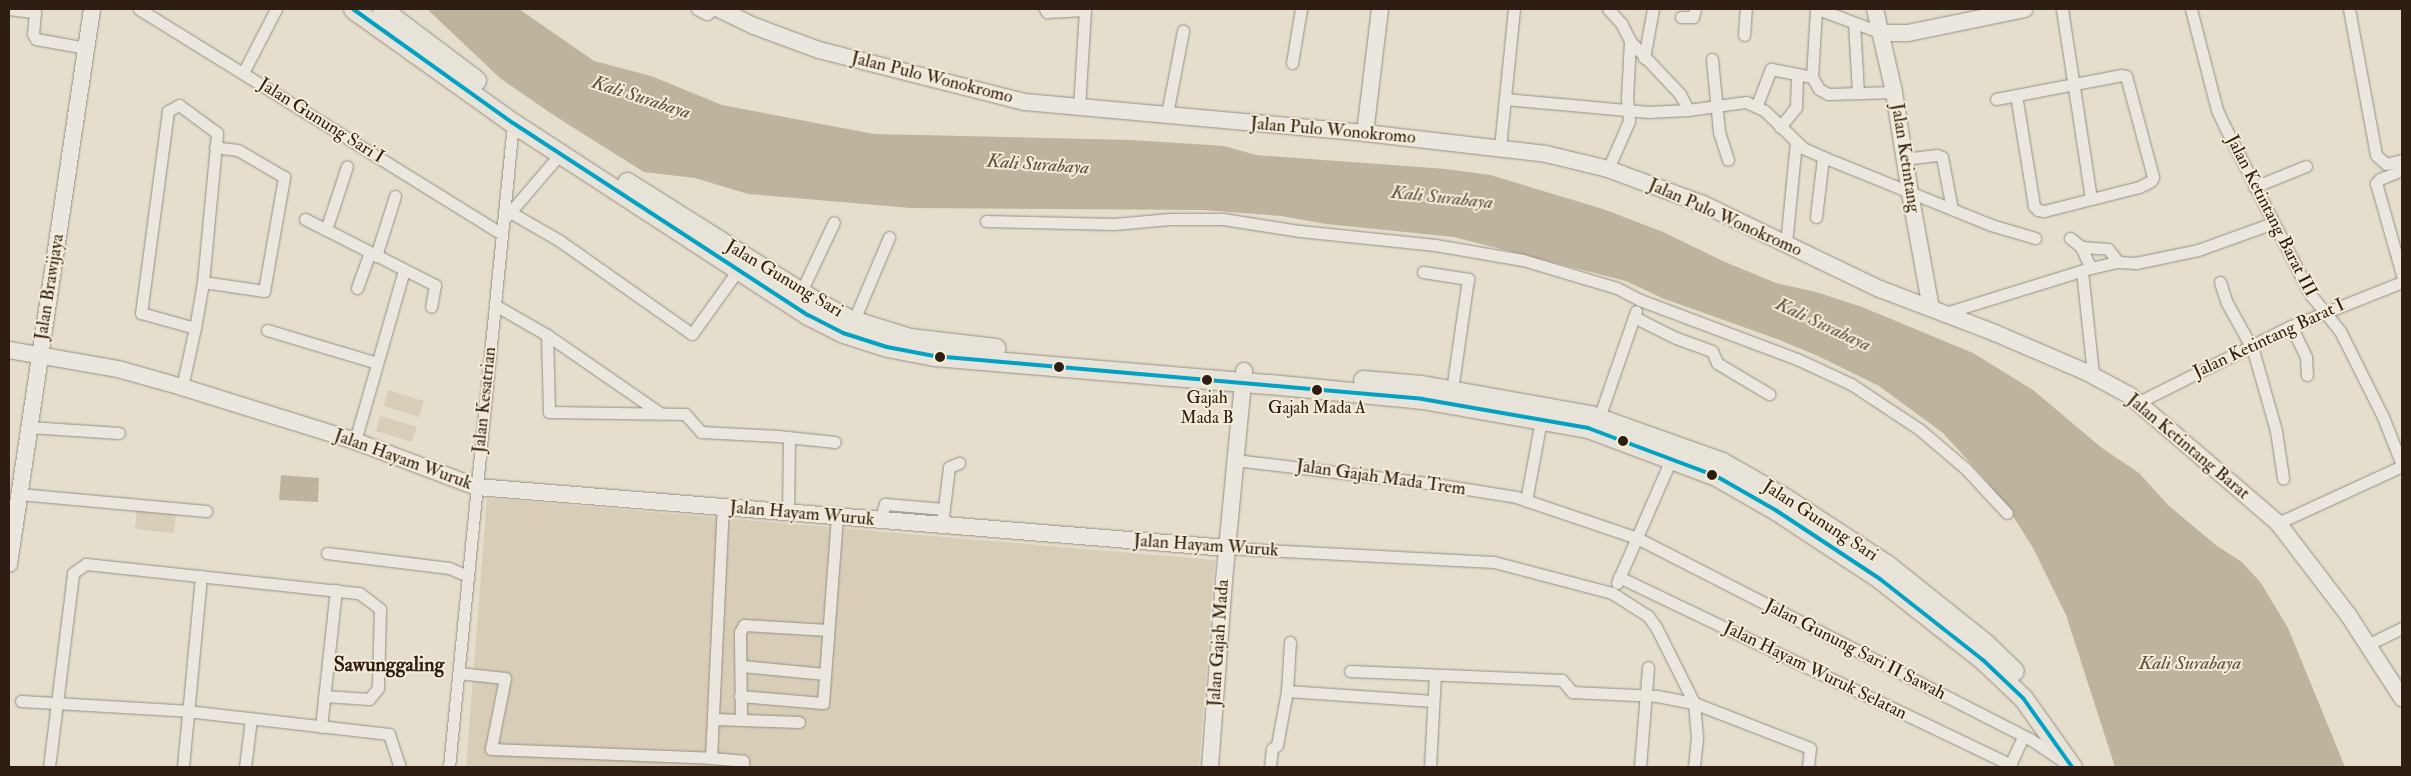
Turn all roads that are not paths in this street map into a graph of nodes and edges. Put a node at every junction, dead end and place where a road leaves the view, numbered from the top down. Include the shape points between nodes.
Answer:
1 (9, 9) edge
2 (92, 9) edge
3 (140, 9) edge
4 (276, 9) edge
5 (382, 9) edge
6 (697, 9) edge
7 (714, 9) edge
8 (719, 9) edge
9 (1045, 9) edge
10 (1085, 9) edge
11 (1301, 9) edge
12 (1380, 9) edge
13 (1514, 9) edge
14 (1608, 9) edge
15 (1654, 9) edge
16 (1695, 9) edge
17 (1746, 9) edge
18 (1817, 9) edge
19 (1875, 9) edge
20 (2025, 9) edge
21 (2062, 9) edge
22 (2190, 9) edge
23 (2349, 9) edge
24 (359, 10) edge
25 (1681, 17) dead end
26 (1854, 23) junction
27 (1183, 31) dead end
28 (1882, 33) junction
29 (1744, 34) dead end
30 (1630, 41) junction
31 (86, 48) junction
32 (1644, 58) junction
33 (1712, 59) dead end
34 (1292, 63) dead end
35 (243, 73) junction
36 (1797, 74) junction
37 (1812, 77) junction
38 (2072, 85) junction
39 (1858, 92) junction
40 (1894, 92) junction
41 (2016, 96) junction
42 (1505, 99) junction
43 (1996, 99) dead end
44 (1716, 105) junction
45 (1757, 105) junction
46 (1079, 108) junction
47 (1688, 110) junction
48 (1629, 111) junction
49 (1167, 114) junction
50 (513, 123) junction
51 (1780, 127) junction
52 (1364, 133) junction
53 (1796, 142) junction
54 (216, 147) junction
55 (1500, 147) junction
56 (560, 154) junction
57 (1823, 157) junction
58 (1904, 159) junction
59 (1728, 160) dead end
60 (2402, 160) edge
61 (347, 166) dead end
62 (2306, 166) dead end
63 (1608, 169) junction
64 (2402, 170) edge
65 (2254, 187) junction
66 (1910, 194) junction
67 (396, 196) dead end
68 (2091, 199) junction
69 (652, 205) junction
70 (1952, 209) junction
71 (507, 216) junction
72 (1816, 217) dead end
73 (305, 219) dead end
74 (986, 221) dead end
75 (834, 222) dead end
76 (2273, 223) junction
77 (326, 230) junction
78 (502, 234) junction
79 (890, 237) dead end
80 (2035, 238) dead end
81 (2070, 238) dead end
82 (1786, 244) junction
83 (2081, 247) junction
84 (373, 254) junction
85 (2118, 262) junction
86 (404, 270) junction
87 (738, 270) junction
88 (2087, 270) junction
89 (1423, 272) dead end
90 (2402, 275) edge
91 (203, 282) junction
92 (2220, 282) dead end
93 (2402, 282) edge
94 (357, 288) dead end
95 (801, 292) junction
96 (1640, 300) junction
97 (495, 305) junction
98 (431, 307) dead end
99 (1937, 311) junction
100 (2324, 312) junction
101 (1634, 317) junction
102 (854, 320) junction
103 (2291, 326) junction
104 (195, 328) junction
105 (267, 330) dead end
106 (547, 335) junction
107 (2251, 346) junction
108 (9, 350) edge
109 (969, 352) junction
110 (40, 356) junction
111 (377, 363) junction
112 (2093, 374) junction
113 (2307, 375) dead end
114 (1243, 376) junction
115 (182, 387) junction
116 (1452, 390) junction
117 (1769, 394) dead end
118 (2139, 402) junction
119 (660, 414) junction
120 (1599, 418) junction
121 (1541, 420) junction
122 (29, 427) junction
123 (119, 433) dead end
124 (789, 438) junction
125 (355, 441) junction
126 (835, 442) dead end
127 (1674, 452) junction
128 (1235, 460) junction
129 (959, 462) dead end
130 (2402, 466) edge
131 (2283, 478) dead end
132 (477, 487) junction
133 (19, 494) junction
134 (1526, 501) junction
135 (723, 507) junction
136 (206, 511) dead end
137 (788, 512) junction
138 (2007, 513) dead end
139 (837, 516) junction
140 (943, 517) junction
141 (2278, 523) junction
142 (1637, 538) junction
143 (1227, 548) junction
144 (327, 553) dead end
145 (9, 564) edge
146 (201, 576) junction
147 (468, 576) junction
148 (1619, 577) junction
149 (336, 590) junction
150 (1612, 593) junction
151 (2402, 628) edge
152 (828, 630) junction
153 (1290, 642) dead end
154 (2367, 645) junction
155 (1987, 654) junction
156 (742, 666) junction
157 (1648, 667) dead end
158 (1350, 671) dead end
159 (458, 673) junction
160 (825, 674) junction
161 (1434, 676) junction
162 (1287, 690) junction
163 (1645, 695) junction
164 (324, 696) junction
165 (740, 696) junction
166 (2402, 698) edge
167 (21, 701) dead end
168 (1433, 702) junction
169 (57, 703) junction
170 (1694, 703) junction
171 (187, 712) junction
172 (251, 719) junction
173 (715, 719) junction
174 (741, 720) junction
175 (799, 722) dead end
176 (321, 727) junction
177 (2023, 737) junction
178 (711, 758) junction
179 (2010, 766) edge
180 (49, 767) edge
181 (183, 767) edge
182 (245, 767) edge
183 (400, 767) edge
184 (449, 767) edge
185 (743, 767) edge
186 (1210, 767) edge
187 (1270, 767) edge
188 (1430, 767) edge
189 (1640, 767) edge
190 (1694, 767) edge
191 (1808, 767) edge
192 (2071, 767) edge
193 (2083, 767) edge

1 - 31 street via 36,12 33,34 36,40
2 - 31 street, Jalan Brawijaya
3 - 35 street, Jalan Gunung Sari I
4 - 35 street
5 - 69 main road, Jalan Gunung Sari via 519,113
6 - 7 street via 707,14
8 - 46 street, Jalan Pulo Wonokromo via 819,50 1025,102
9 - 10 street via 1047,12
10 - 46 street
11 - 34 street
12 - 52 street
13 - 42 street
14 - 30 street via 1621,23
15 - 32 street
16 - 25 street via 1693,17
17 - 29 street
18 - 26 street
18 - 37 street
19 - 28 street, Jalan Ketintang
20 - 28 street via 1908,33
21 - 38 street
22 - 65 street, Jalan Ketintang Barat III via 2217,110
23 - 60 street via 2376,155 2386,164
24 - 50 main road, Jalan Gunung Sari
26 - 28 street
26 - 39 street
27 - 49 street
28 - 40 street, Jalan Ketintang
30 - 32 street
30 - 48 street
31 - 110 street, Jalan Brawijaya
32 - 47 street via 1680,94
33 - 44 street
35 - 78 street, Jalan Gunung Sari I
36 - 37 street
36 - 45 street via 1771,69
36 - 51 street via 1796,107
37 - 39 street via 1823,92
38 - 41 street
38 - 68 street
38 - 68 street via 2126,76 2153,177 2139,188
39 - 40 street
40 - 58 street, Jalan Ketintang
41 - 43 street
41 - 68 street via 2034,206 2044,212
42 - 48 street
42 - 55 street
44 - 45 street via 1746,102
44 - 47 street
44 - 59 street via 1719,132
45 - 51 street
46 - 49 street, Jalan Pulo Wonokromo
47 - 48 street
48 - 63 street via 1628,129
49 - 52 street, Jalan Pulo Wonokromo
50 - 56 main road, Jalan Gunung Sari
50 - 71 street, Jalan Kesatrian
51 - 53 street
52 - 55 street, Jalan Pulo Wonokromo
53 - 57 street
53 - 82 street
54 - 91 street
54 - 91 street via 238,150 284,177 264,291
54 - 104 street via 217,133 179,105 168,111 141,313
55 - 63 street, Jalan Pulo Wonokromo
56 - 69 main road, Jalan Gunung Sari
56 - 71 street
57 - 66 street
57 - 72 street
58 - 66 street, Jalan Ketintang
58 - 70 street via 1942,157
61 - 77 street
62 - 65 street
63 - 82 street, Jalan Pulo Wonokromo via 1703,204
64 - 90 street via 2376,183
65 - 76 street, Jalan Ketintang Barat III
66 - 70 street
66 - 99 street, Jalan Ketintang
67 - 84 street
69 - 87 main road, Jalan Gunung Sari
69 - 95 main road, Jalan Gunung Sari
70 - 80 street
71 - 78 street, Jalan Kesatrian
71 - 87 street via 560,240 692,334
73 - 77 street
74 - 96 street via 1114,224 1223,219 1300,231 1435,245 1523,260 1617,288
75 - 95 street
76 - 85 street via 2198,250 2136,263
76 - 100 street, Jalan Ketintang Barat III via 2310,294
77 - 84 street
78 - 97 street, Jalan Kesatrian
79 - 102 street
81 - 83 street
82 - 99 street, Jalan Pulo Wonokromo via 1880,289
83 - 85 street via 2108,250
83 - 88 street
84 - 86 street
84 - 94 street
85 - 88 street
86 - 98 street via 435,285
86 - 111 street
87 - 109 main road, Jalan Gunung Sari via 808,315 843,333 912,352
88 - 99 street
88 - 112 street
89 - 116 street via 1468,280
91 - 104 street
92 - 107 street via 2227,303
93 - 100 street, Jalan Ketintang Barat I
95 - 102 main road, Jalan Gunung Sari
96 - 101 street
96 - 138 street via 1797,359 1851,384 1919,429 1966,469
97 - 106 street
97 - 132 street, Jalan Kesatrian
99 - 112 street, Jalan Ketintang Barat
100 - 103 street, Jalan Ketintang Barat I
100 - 130 street, Jalan Ketintang Barat III via 2344,338 2383,417
101 - 117 street via 1712,351 1717,363
101 - 120 street
102 - 109 main road, Jalan Gunung Sari
103 - 107 street, Jalan Ketintang Barat I
103 - 113 street via 2306,357
104 - 115 street
105 - 111 street
106 - 119 street
106 - 119 street via 549,412
107 - 118 street, Jalan Ketintang Barat I
107 - 131 street via 2276,431
108 - 110 street, Jalan Hayam Wuruk
109 - 114 main road, Jalan Gunung Sari
110 - 115 street, Jalan Hayam Wuruk via 118,369
110 - 122 street, Jalan Brawijaya
111 - 125 street
112 - 118 street, Jalan Ketintang Barat
114 - 116 main road, Jalan Gunung Sari via 1421,384
114 - 121 main road, Jalan Gunung Sari via 1422,399
114 - 128 street, Jalan Gajah Mada
115 - 125 street, Jalan Hayam Wuruk
116 - 120 main road, Jalan Gunung Sari
118 - 141 street, Jalan Ketintang Barat
119 - 124 street via 685,414 701,432
120 - 127 main road, Jalan Gunung Sari
121 - 127 main road, Jalan Gunung Sari via 1588,428
121 - 134 street
122 - 123 street
122 - 133 street, Jalan Brawijaya
124 - 126 street
124 - 137 street
125 - 132 street, Jalan Hayam Wuruk
127 - 142 street
127 - 155 main road, Jalan Gunung Sari via 1722,462 1786,498 1886,564
128 - 134 street, Jalan Gajah Mada Trem via 1429,483
128 - 143 street, Jalan Gajah Mada
129 - 140 street via 949,467
130 - 141 street
132 - 135 street, Jalan Hayam Wuruk
132 - 147 street, Jalan Kesatrian
133 - 136 street
133 - 145 street, Jalan Brawijaya
134 - 142 street, Jalan Gajah Mada Trem
135 - 137 street, Jalan Hayam Wuruk
135 - 173 street
137 - 139 street, Jalan Hayam Wuruk
139 - 140 street, Jalan Hayam Wuruk via 880,520
139 - 152 street
140 - 143 street, Jalan Hayam Wuruk
141 - 154 street, Jalan Ketintang Barat via 2349,616
142 - 148 street
142 - 177 street, Jalan Gunung Sari II Sawah
143 - 150 street, Jalan Hayam Wuruk via 1494,562
143 - 186 street, Jalan Gajah Mada
144 - 147 street via 449,568
146 - 149 street
146 - 169 street via 86,564 74,574
146 - 171 street
147 - 159 street, Jalan Kesatrian
148 - 150 street
148 - 179 street, Jalan Hayam Wuruk Selatan
149 - 164 street
149 - 164 street via 359,593 380,609 378,688 369,699
150 - 170 street, Jalan Hayam Wuruk via 1648,616
151 - 154 street
152 - 156 street via 744,625 740,632
152 - 160 street
153 - 162 street
154 - 166 street, Jalan Ketintang Barat
155 - 192 main road, Jalan Gunung Sari via 2023,698
155 - 193 main road, Jalan Gunung Sari via 2032,690
156 - 160 street
156 - 165 street
157 - 163 street
158 - 161 street
159 - 178 street via 505,678 491,749
159 - 184 street, Jalan Kesatrian
160 - 165 street via 823,703
161 - 163 street via 1562,680 1572,692
161 - 168 street
162 - 168 street
162 - 187 street
163 - 170 street
163 - 189 street
164 - 176 street
165 - 174 street
167 - 169 street
168 - 188 street
169 - 171 street
169 - 180 street
170 - 190 street via 1697,738
170 - 191 street via 1810,748
171 - 172 street
171 - 181 street
172 - 176 street
172 - 182 street
173 - 174 street
173 - 178 street
174 - 175 street
176 - 183 street via 389,734
177 - 179 street
177 - 192 street, Jalan Gunung Sari II Sawah via 2036,742
178 - 185 street via 743,761

